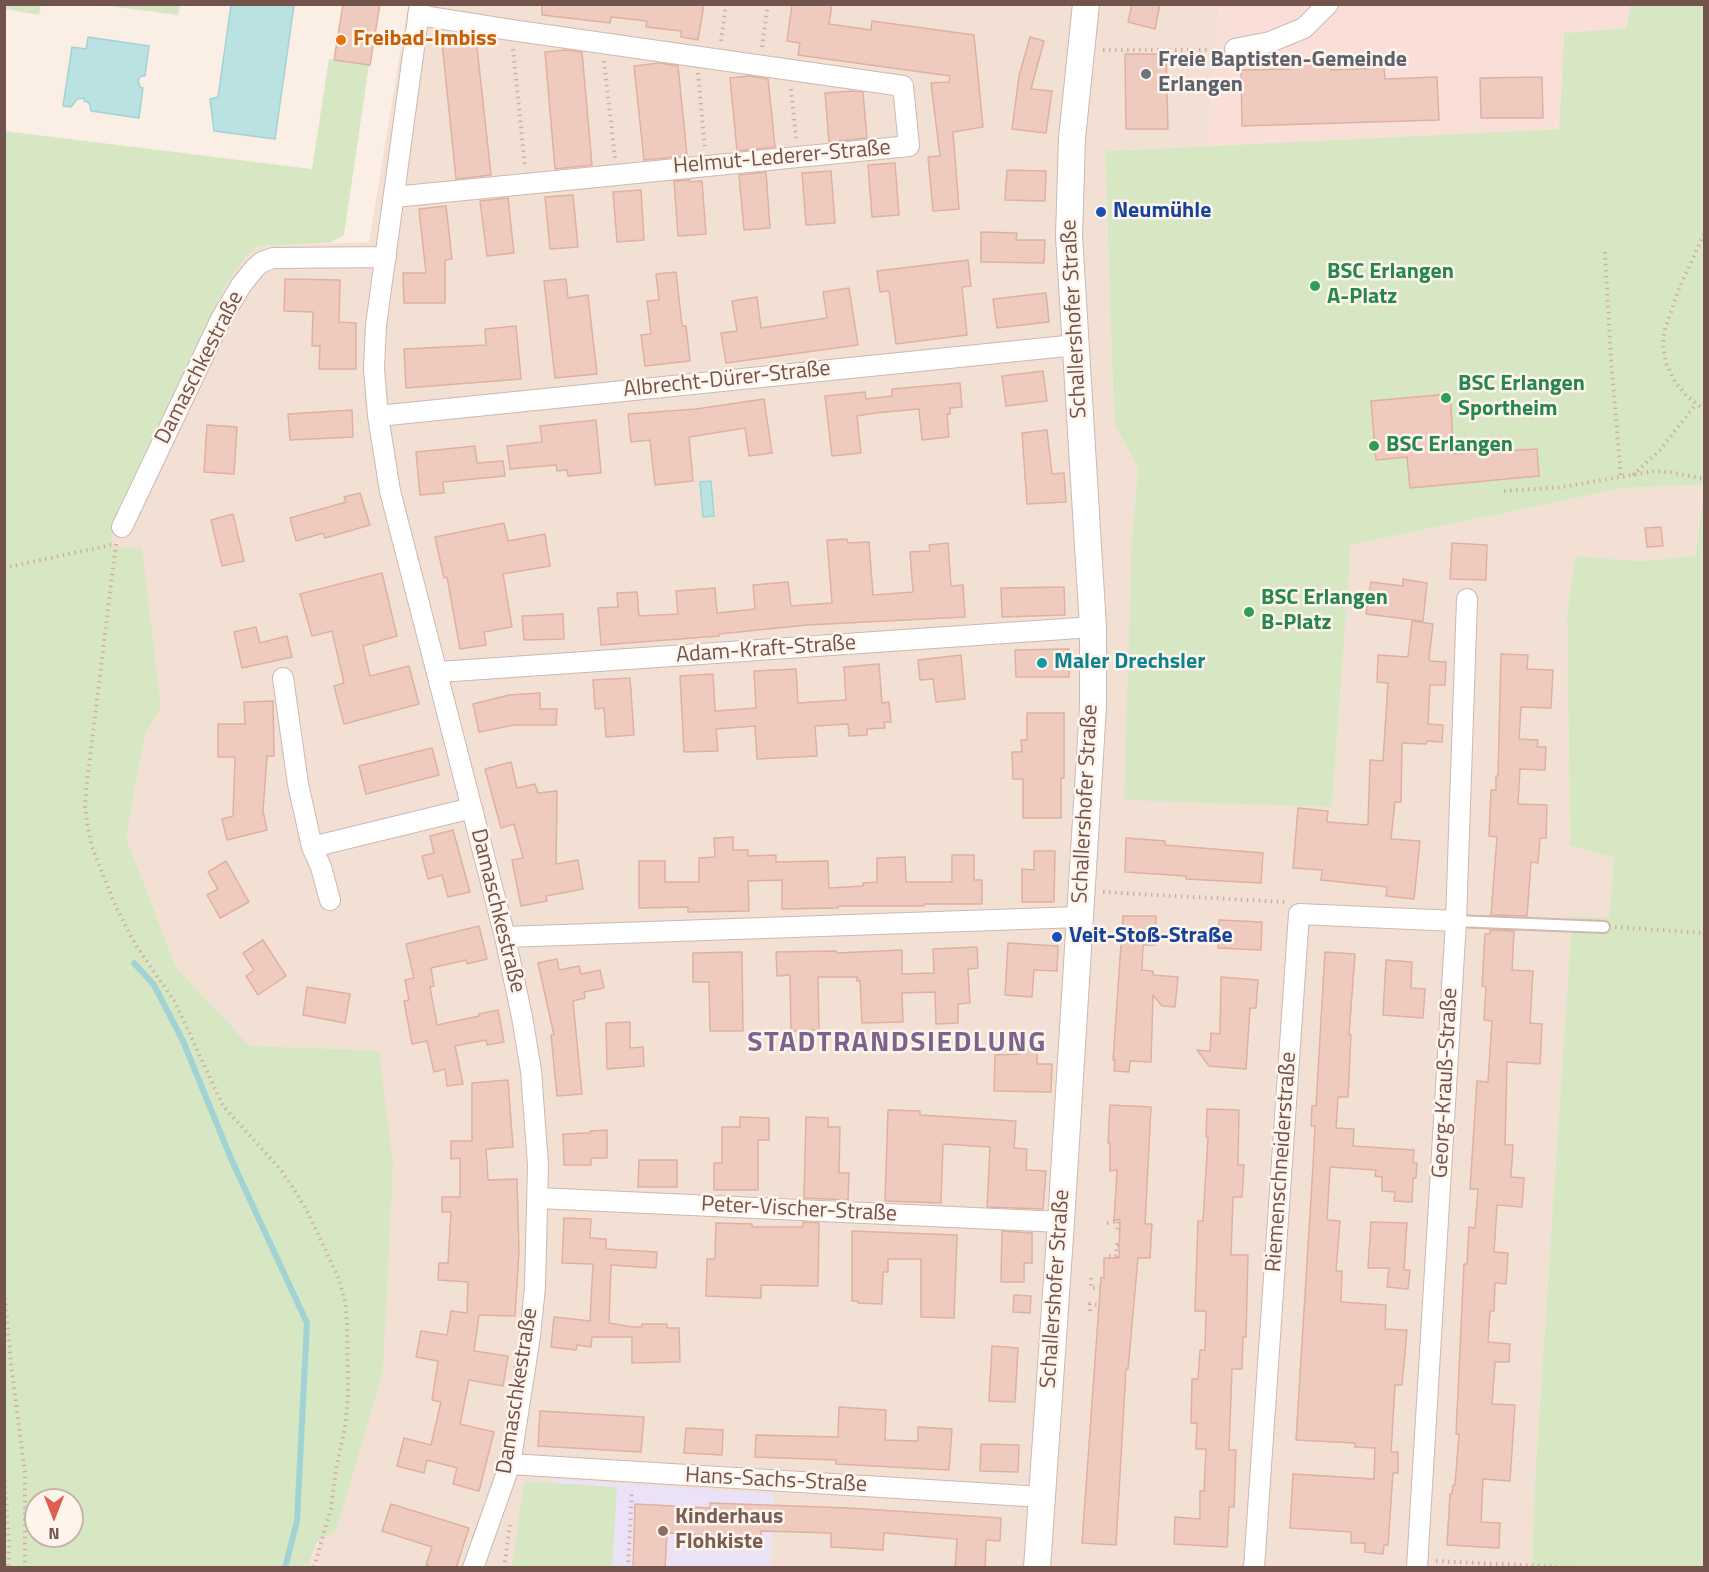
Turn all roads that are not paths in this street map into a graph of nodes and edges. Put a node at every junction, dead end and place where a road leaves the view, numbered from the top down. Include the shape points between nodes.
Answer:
1 (1086, 4) edge
2 (1328, 4) edge
3 (419, 10) edge
4 (1235, 49) road end
5 (394, 197) junction
6 (386, 257) junction
7 (1076, 345) junction
8 (378, 416) junction
9 (119, 535) road end
10 (1467, 599) dead end
11 (1093, 627) junction
12 (438, 672) junction
13 (283, 678) dead end
14 (472, 808) junction
15 (312, 848) junction
16 (330, 900) dead end
17 (1080, 917) junction
18 (1456, 921) junction
19 (1604, 927) road end
20 (505, 938) junction
21 (537, 1198) junction
22 (1061, 1222) junction
23 (510, 1464) junction
24 (1042, 1497) junction
25 (1424, 1564) edge
26 (473, 1568) edge
27 (1037, 1568) edge
28 (1254, 1568) edge

1 - 7 street, Schallershofer Straße via 1069,184
2 - 4 street via 1304,28 1270,42
3 - 5 street, Damaschkestraße
3 - 5 street, Helmut-Lederer-Straße via 511,30 903,86 909,146
5 - 6 street, Damaschkestraße
6 - 8 street, Damaschkestraße via 374,343
6 - 9 street, Damaschkestraße via 273,258 255,268 221,320
7 - 8 street, Albrecht-Dürer-Straße
7 - 11 street, Schallershofer Straße
8 - 12 street, Damaschkestraße via 390,491
10 - 18 street, Georg-Krauß-Straße
11 - 12 street, Adam-Kraft-Straße
11 - 17 street, Schallershofer Straße via 1093,707
12 - 14 street, Damaschkestraße
13 - 15 street via 298,784
14 - 15 street
14 - 20 street, Damaschkestraße
15 - 16 street
17 - 20 street
17 - 22 street, Schallershofer Straße
18 - 19 lane
18 - 25 street, Georg-Krauß-Straße
18 - 28 street, Riemenschneiderstraße via 1299,914
20 - 21 street, Damaschkestraße via 531,1071
21 - 22 street, Peter-Vischer-Straße
21 - 23 street, Damaschkestraße via 532,1317
22 - 24 street, Schallershofer Straße
23 - 24 street, Hans-Sachs-Straße
23 - 26 street, Damaschkestraße
24 - 27 street, Schallershofer Straße

